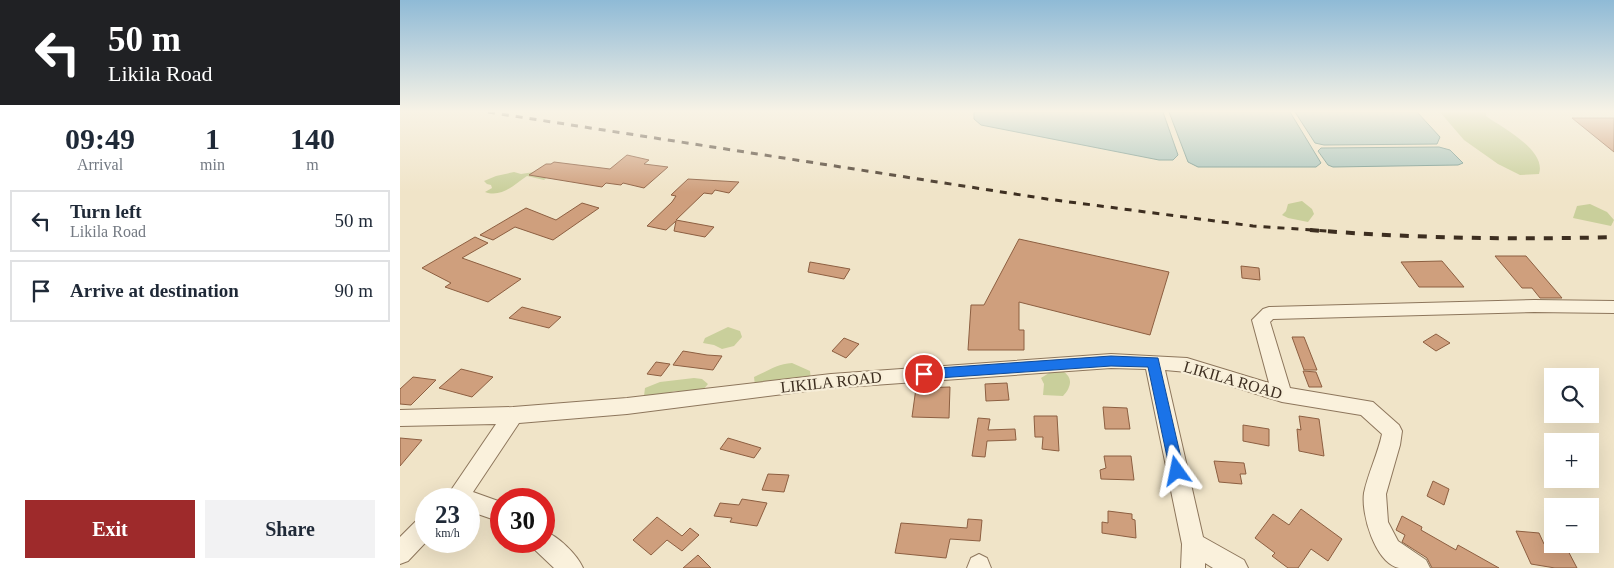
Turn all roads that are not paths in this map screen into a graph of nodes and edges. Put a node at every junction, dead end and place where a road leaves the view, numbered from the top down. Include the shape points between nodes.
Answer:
1 (1614, 307) edge
2 (1154, 362) junction
3 (1282, 394) junction
4 (513, 415) junction
5 (400, 418) edge
6 (468, 488) edge
7 (415, 538) edge
8 (1193, 544) junction
9 (400, 553) edge
10 (555, 553) edge
11 (571, 568) edge
12 (1193, 568) edge
13 (1236, 568) edge
14 (1418, 568) edge

1 - 3 street via 1269,313 1261,320
2 - 3 street, LIKILA ROAD via 1187,365
2 - 4 street, LIKILA ROAD via 1111,361 831,381 627,406
2 - 8 street
3 - 14 street, LIKILA ROAD via 1366,408 1392,430 1375,494 1378,524 1390,550
4 - 5 street, LIKILA ROAD
4 - 6 street
7 - 9 street
8 - 12 street
8 - 13 street
10 - 11 street

